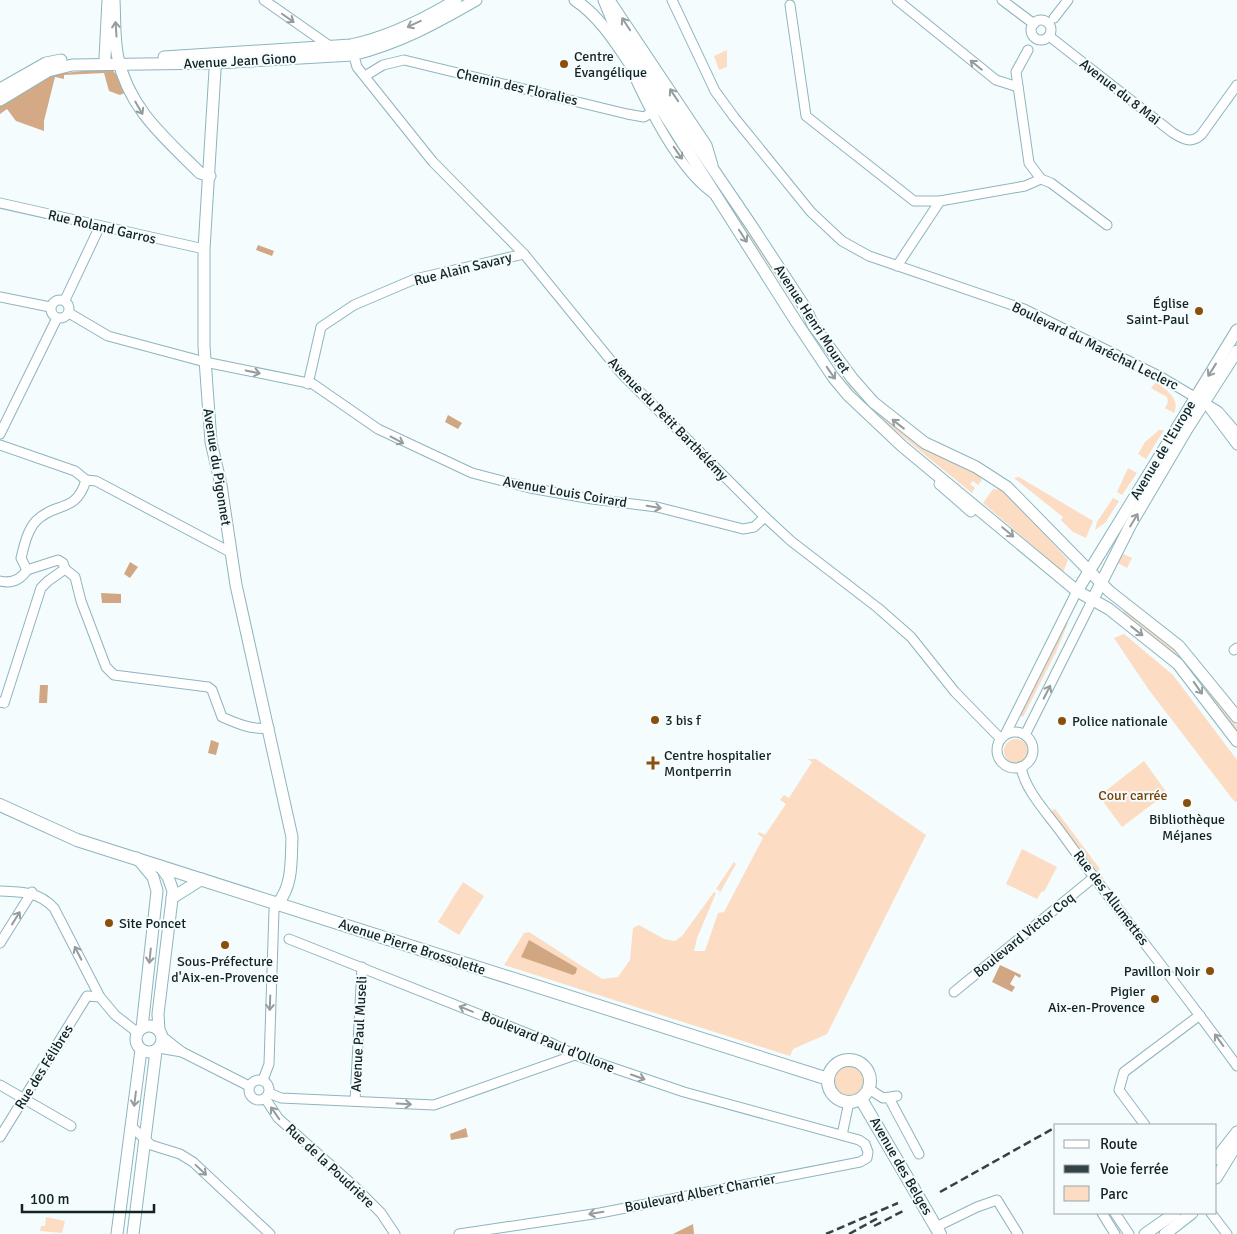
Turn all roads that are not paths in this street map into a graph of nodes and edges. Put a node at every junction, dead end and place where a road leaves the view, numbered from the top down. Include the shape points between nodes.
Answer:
1 (108, 0) edge
2 (114, 0) edge
3 (264, 0) edge
4 (456, 0) edge
5 (476, 0) edge
6 (575, 0) edge
7 (604, 0) edge
8 (610, 0) edge
9 (672, 0) edge
10 (897, 0) edge
11 (1002, 0) edge
12 (1068, 0) edge
13 (789, 2) edge
14 (1054, 18) dead end
15 (313, 35) junction
16 (331, 47) junction
17 (307, 48) junction
18 (1028, 50) dead end
19 (350, 52) junction
20 (99, 58) junction
21 (216, 59) junction
22 (119, 61) junction
23 (365, 76) junction
24 (1237, 85) edge
25 (1018, 87) junction
26 (1, 95) edge
27 (659, 107) junction
28 (715, 172) junction
29 (210, 176) junction
30 (1041, 179) junction
31 (940, 201) junction
32 (0, 203) edge
33 (1107, 225) dead end
34 (100, 226) junction
35 (204, 249) junction
36 (524, 254) junction
37 (897, 266) junction
38 (0, 297) edge
39 (65, 300) junction
40 (50, 307) junction
41 (69, 313) junction
42 (57, 318) junction
43 (1237, 330) edge
44 (1237, 351) edge
45 (205, 362) junction
46 (308, 384) junction
47 (1195, 397) junction
48 (1205, 403) junction
49 (0, 411) edge
50 (10, 414) junction
51 (867, 415) junction
52 (1237, 433) edge
53 (0, 434) edge
54 (0, 445) edge
55 (1237, 445) edge
56 (86, 480) junction
57 (971, 512) dead end
58 (765, 517) junction
59 (230, 552) junction
60 (65, 569) junction
61 (28, 570) junction
62 (1090, 572) junction
63 (0, 581) edge
64 (1102, 583) junction
65 (1076, 591) junction
66 (1093, 599) junction
67 (0, 702) edge
68 (1237, 718) edge
69 (269, 728) junction
70 (1025, 735) junction
71 (1003, 737) junction
72 (1237, 741) edge
73 (1016, 768) junction
74 (0, 805) edge
75 (137, 858) junction
76 (160, 866) junction
77 (184, 874) junction
78 (169, 878) junction
79 (1094, 878) junction
80 (202, 879) junction
81 (0, 891) edge
82 (157, 891) junction
83 (32, 892) junction
84 (172, 898) junction
85 (278, 903) junction
86 (289, 939) dead end
87 (0, 943) edge
88 (362, 967) junction
89 (90, 978) junction
90 (954, 992) dead end
91 (87, 996) junction
92 (100, 997) junction
93 (1200, 1015) junction
94 (140, 1030) junction
95 (159, 1042) junction
96 (141, 1050) junction
97 (575, 1056) junction
98 (1237, 1066) edge
99 (828, 1079) junction
100 (263, 1080) junction
101 (0, 1085) edge
102 (249, 1086) junction
103 (267, 1096) junction
104 (860, 1096) junction
105 (24, 1099) junction
106 (355, 1101) junction
107 (1144, 1124) edge
108 (71, 1126) dead end
109 (131, 1126) junction
110 (1237, 1132) edge
111 (842, 1135) junction
112 (0, 1137) edge
113 (144, 1140) junction
114 (1237, 1144) edge
115 (158, 1149) junction
116 (919, 1154) dead end
117 (1217, 1158) edge
118 (142, 1160) junction
119 (1217, 1176) edge
120 (1103, 1214) edge
121 (1116, 1214) edge
122 (1173, 1214) edge
123 (1191, 1214) edge
124 (1213, 1216) edge
125 (936, 1226) edge
126 (117, 1234) edge
127 (133, 1234) edge
128 (270, 1234) edge
129 (395, 1234) edge
130 (459, 1234) edge
131 (1018, 1234) edge
132 (1115, 1234) edge
133 (1129, 1234) edge
134 (1144, 1234) edge
135 (1165, 1234) edge
136 (1227, 1234) edge

1 - 20 main road
22 -> 2 main road
3 -> 15 street
4 -> 19 main road, Avenue Jean Giono via 416,24
5 - 19 main road, Avenue Jean Giono via 419,33 374,50
6 - 27 main road, Avenue Henri Mouret via 598,18
7 - 27 main road, Avenue Henri Mouret
28 -> 8 street via 706,145
9 - 37 street, Boulevard du Maréchal Leclerc via 715,91 752,142 811,212 842,241
25 -> 10 street via 996,80
11 - 24 street, Avenue du 8 Mai via 1034,24 1032,31 1036,39 1049,36 1180,137 1194,140 1201,135
12 - 14 street
13 - 31 street via 806,116 914,201
15 - 16 street
15 - 17 street
16 - 17 main road, Avenue Jean Giono
16 - 19 main road, Avenue Jean Giono
17 - 21 main road, Avenue Jean Giono
18 - 25 street via 1016,72
19 - 21 main road, Avenue Jean Giono
19 - 23 street, Avenue du Petit Barthélémy
20 - 22 main road, Avenue Jean Giono
20 - 26 main road, Avenue Jean Giono via 46,63
21 - 22 main road, Avenue Jean Giono
21 - 29 main road, Avenue du Pigonnet
22 - 26 main road, Avenue Jean Giono via 72,65 48,71
22 -> 29 main road via 129,91 144,118 200,173
23 - 27 street, Chemin des Floralies via 383,65 404,60 627,114 644,117
23 - 36 street, Avenue du Petit Barthélémy via 433,162
25 - 30 street via 1029,163
27 - 28 main road, Avenue Henri Mouret
27 -> 51 main road, Avenue Henri Mouret via 833,376
62 -> 28 main road, Avenue Henri Mouret via 1007,487 976,467 925,443 873,402 813,325 806,309
29 - 35 main road, Avenue du Pigonnet
30 - 31 street via 1025,186
30 - 33 street
31 - 37 street
32 - 34 street, Rue Roland Garros
34 - 35 street, Rue Roland Garros
34 - 39 street
35 - 45 main road, Avenue du Pigonnet
36 - 46 street, Rue Alain Savary via 415,279 354,305 321,327
36 - 58 street, Avenue du Petit Barthélémy via 621,373
37 - 47 street, Boulevard du Maréchal Leclerc via 1024,309 1150,371
38 - 40 street
39 - 40 street via 54,300
39 - 41 street via 70,304
40 - 42 street
41 - 42 street via 66,317
41 - 45 street, Avenue Louis Coirard via 108,336
42 - 50 street
43 -> 47 main road, Avenue de l'Europe
44 - 48 main road, Avenue de l'Europe
45 -> 46 street, Avenue Louis Coirard
45 - 59 main road, Avenue du Pigonnet via 211,442 221,485
46 -> 58 street, Avenue Louis Coirard via 313,384 378,429 472,473 539,490 657,507 743,529 754,527
47 - 48 street, Boulevard du Maréchal Leclerc
47 - 62 main road, Avenue de l'Europe
48 - 52 street, Boulevard du Maréchal Leclerc via 1222,414
48 - 55 street
64 -> 48 main road, Avenue de l'Europe via 1131,524 1186,429
49 - 50 street
50 - 53 street
51 - 57 street via 873,425
51 -> 65 main road, Avenue Henri Mouret
54 - 56 street via 75,471
56 - 59 street via 96,481
56 - 61 street via 71,504 52,510 35,522 26,538 21,558
58 - 71 street, Avenue du Petit Barthélémy via 911,637 955,692
59 - 69 main road, Avenue du Pigonnet
60 - 61 street via 58,560
60 - 67 street via 42,588 4,703
60 - 69 street via 75,577 80,601 106,667 114,675 208,687 222,717 243,726
61 - 63 street via 22,578 8,583
62 - 64 main road, Avenue Henri Mouret
62 - 65 main road, Avenue de l'Europe
64 - 66 main road, Avenue de l'Europe
64 - 68 main road, Avenue Henri Mouret via 1179,646
65 - 66 main road, Avenue Henri Mouret
65 - 71 street
70 -> 66 street
66 -> 72 main road, Avenue Henri Mouret via 1184,670
69 - 85 main road, Avenue du Pigonnet via 292,837 287,887
70 - 71 street via 1015,732
70 - 73 street via 1031,742 1032,753 1030,759
71 - 73 street via 997,750 998,757
73 - 79 street, Rue des Allumettes
74 - 75 main road, Avenue Pierre Brossolette via 77,840
75 - 76 main road, Avenue Pierre Brossolette
75 - 82 main road via 153,877
76 - 77 main road, Avenue Pierre Brossolette
76 - 78 main road
77 - 78 main road
77 - 80 main road, Avenue Pierre Brossolette
78 - 82 main road
78 - 84 main road
79 - 90 street, Boulevard Victor Coq
79 - 93 street, Rue des Allumettes
80 - 84 main road
80 - 85 main road, Avenue Pierre Brossolette
81 - 83 street
82 -> 94 main road
87 -> 83 street
89 -> 83 street via 54,908
84 - 95 main road via 158,1014
85 - 99 main road, Avenue Pierre Brossolette
85 -> 100 street via 274,910 268,1064
86 - 88 street, Boulevard Paul d'Ollone
97 -> 88 street, Boulevard Paul d'Ollone via 549,1042
88 - 106 street, Avenue Paul Museli
89 - 91 street, Rue des Félibres
89 - 92 street
91 - 92 street
91 - 105 street, Rue des Félibres
92 - 94 street via 114,1015
98 -> 93 street, Rue des Allumettes
93 - 107 street via 1124,1072 1119,1090
94 - 95 main road via 152,1026
94 - 96 main road via 136,1043
95 - 96 main road via 151,1053
95 - 102 street
95 - 113 main road
96 -> 109 main road
106 -> 97 street via 434,1105
97 -> 111 street, Boulevard Paul d'Ollone via 684,1092
99 - 104 main road via 831,1092 842,1101
99 - 104 main road via 839,1062 857,1061 869,1073
100 - 102 street via 253,1081
100 - 103 street via 268,1084
101 - 105 street
102 - 103 street via 253,1098 259,1100
103 - 106 street
129 -> 103 street, Rue de la Poudrière via 353,1185 278,1118
104 - 111 street
104 - 116 street via 893,1097
104 - 125 main road, Avenue des Belges, bridge
105 - 108 street
105 - 112 street, Rue des Félibres
109 - 113 street
109 - 126 main road
110 - 117 main road
111 -> 130 street, Boulevard Albert Charrier via 865,1144 868,1152 864,1160 600,1213
113 - 115 street
113 - 118 main road
114 - 119 main road
115 - 118 street
115 -> 128 street via 180,1154 193,1162
118 - 127 main road
120 - 132 street
121 - 133 street
122 - 134 main road
123 - 135 main road
124 - 136 street
125 - 131 street via 997,1200

